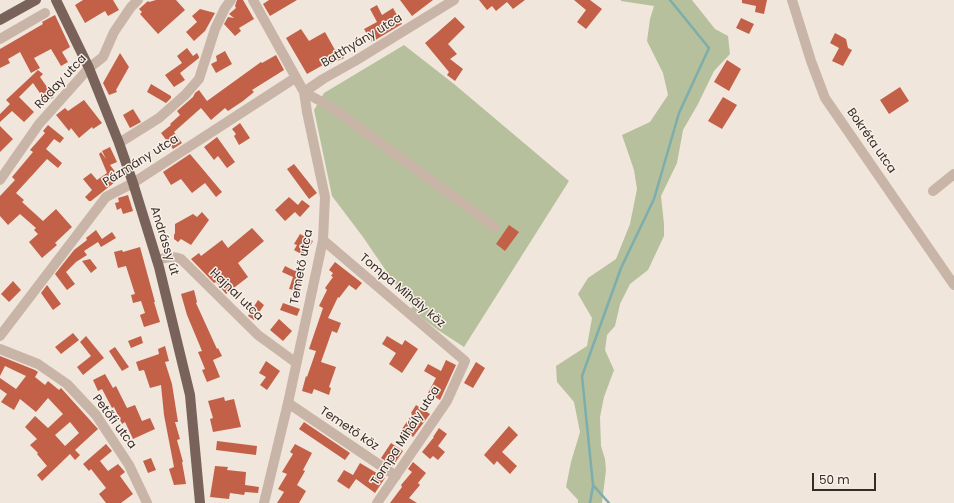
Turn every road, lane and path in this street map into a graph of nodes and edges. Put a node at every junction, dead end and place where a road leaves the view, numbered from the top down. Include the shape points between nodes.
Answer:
1 (36, 0) edge
2 (56, 0) edge
3 (138, 0) edge
4 (231, 0) edge
5 (253, 0) edge
6 (454, 0) edge
7 (792, 0) edge
8 (45, 14) dead end
9 (0, 20) edge
10 (0, 39) edge
11 (89, 68) junction
12 (295, 78) junction
13 (304, 92) junction
14 (119, 143) junction
15 (954, 174) edge
16 (0, 180) edge
17 (133, 183) junction
18 (933, 191) dead end
19 (495, 227) dead end
20 (322, 240) junction
21 (157, 260) junction
22 (954, 285) edge
23 (0, 336) edge
24 (0, 349) edge
25 (465, 361) joint
26 (296, 362) junction
27 (288, 402) junction
28 (396, 476) junction
29 (147, 503) edge
30 (200, 503) edge
31 (264, 503) edge
32 (377, 503) edge

1 - 9 main road
2 - 11 main road, Andrássy út
3 - 11 street, Ráday utca via 114,32 103,57
4 - 14 street via 215,29 199,79 159,118
5 - 12 street, Temető utca
6 - 13 street, Batthyány utca via 356,61 323,78
7 - 22 street, Bokréta utca via 825,98
8 - 10 street
11 - 14 main road, Andrássy út
11 - 16 street, Ráday utca via 39,124
12 - 13 street, Temető utca
12 - 17 street, Pázmány utca
13 - 19 street via 331,107
13 - 20 street, Temető utca via 326,197
14 - 17 main road, Andrássy út
15 - 18 street
17 - 21 main road, Andrássy út
17 - 23 street, Pázmány utca via 106,197
20 - 25 street, Tompa Mihály köz
20 - 26 street, Temető utca
21 - 26 street, Hajnal utca via 176,256 181,259 258,335
21 - 30 main road, Andrássy út via 190,395
24 - 29 street, Petőfi utca via 38,364 68,384 96,415 129,465
25 - 28 street, Tompa Mihály utca via 447,401
26 - 27 street, Temető utca
27 - 28 street, Temető köz
27 - 31 street, Temető utca
28 - 32 street, Tompa Mihály utca

